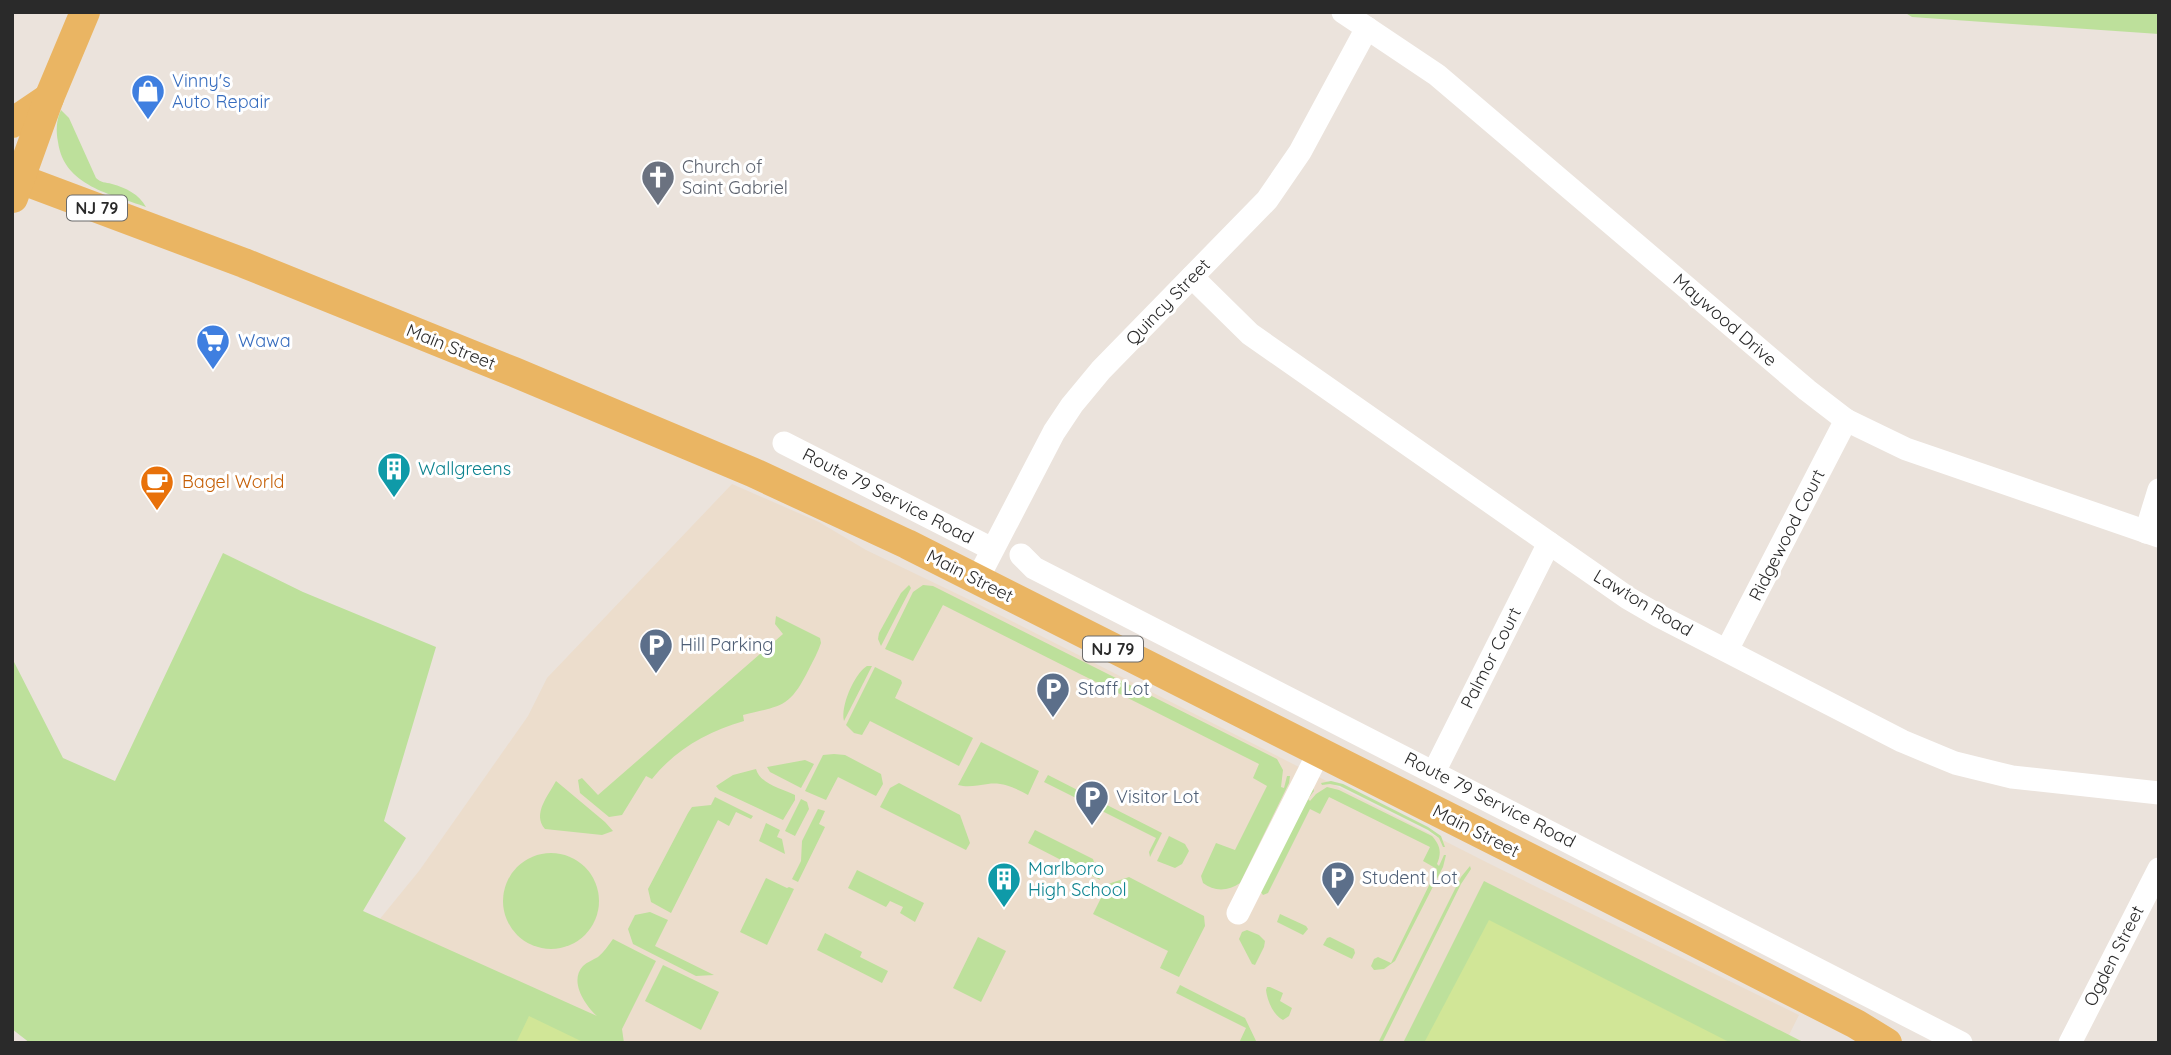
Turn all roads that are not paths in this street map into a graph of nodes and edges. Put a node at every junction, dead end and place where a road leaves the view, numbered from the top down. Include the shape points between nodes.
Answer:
1 (85, 12) edge
2 (1343, 12) edge
3 (1367, 28) junction
4 (49, 98) junction
5 (12, 123) edge
6 (15, 185) edge
7 (1192, 278) junction
8 (1846, 420) junction
9 (784, 443) dead end
10 (2159, 490) edge
11 (2152, 534) edge
12 (1549, 544) junction
13 (992, 549) junction
14 (1021, 555) dead end
15 (977, 580) junction
16 (1727, 650) junction
17 (1319, 752) junction
18 (1434, 772) junction
19 (2159, 793) edge
20 (2159, 869) edge
21 (1238, 913) dead end
22 (1887, 1043) edge
23 (1961, 1043) edge
24 (2070, 1043) edge

1 - 4 main road
2 - 3 street, Maywood Drive
3 - 7 street, Quincy Street via 1285,176
3 - 8 street, Maywood Drive via 1437,75
4 - 5 main road
4 - 6 main road
6 - 15 main road, Main Street / NJ 79 via 244,263 659,432 764,477
7 - 12 street, Lawton Road via 1250,334
7 - 13 street, Quincy Street via 1072,405
8 - 11 street, Maywood Drive via 1906,449
8 - 16 street, Ridgewood Court
9 - 13 street, Route 79 Service Road
10 - 11 street
12 - 16 street, Lawton Road via 1628,598
12 - 18 street, Palmor Court
13 - 15 street, Quincy Street
14 - 18 street, Route 79 Service Road via 1034,568
15 - 17 main road, Main Street / NJ 79
16 - 19 street, Lawton Road via 1902,741 1955,763 2012,777
17 - 21 street
17 - 22 main road, Main Street / NJ 79
18 - 23 street, Route 79 Service Road
20 - 24 street, Ogden Street

